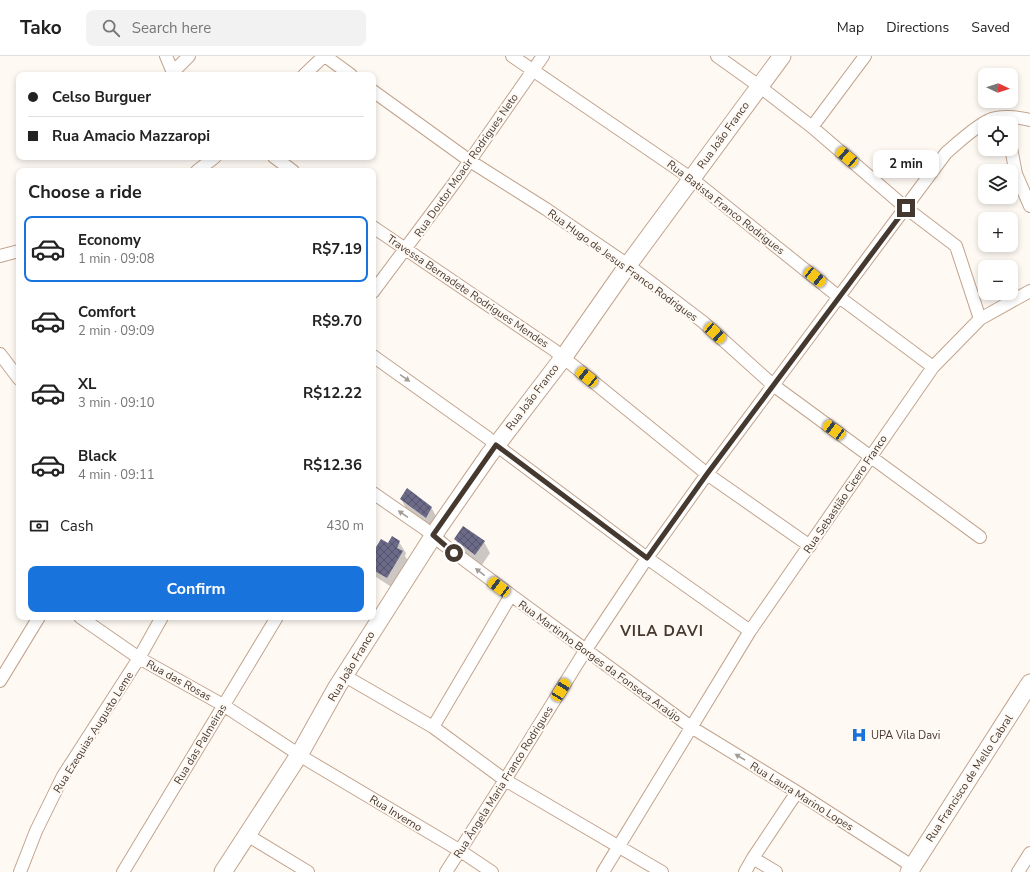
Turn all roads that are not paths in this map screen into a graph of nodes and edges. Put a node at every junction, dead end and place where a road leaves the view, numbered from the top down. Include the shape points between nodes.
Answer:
1 (166, 56) edge
2 (189, 56) edge
3 (324, 56) edge
4 (512, 56) edge
5 (543, 56) edge
6 (717, 56) edge
7 (782, 56) edge
8 (865, 56) edge
9 (533, 70) junction
10 (173, 72) edge
11 (176, 72) edge
12 (307, 72) edge
13 (347, 72) edge
14 (759, 86) junction
15 (376, 93) edge
16 (1018, 120) edge
17 (1030, 120) edge
18 (812, 127) junction
19 (978, 127) edge
20 (1013, 156) edge
21 (211, 160) edge
22 (278, 160) edge
23 (470, 161) junction
24 (201, 168) edge
25 (289, 168) edge
26 (692, 179) junction
27 (1030, 206) edge
28 (906, 208) junction
29 (376, 229) edge
30 (406, 249) junction
31 (16, 252) edge
32 (0, 256) edge
33 (628, 265) junction
34 (376, 288) edge
35 (1030, 291) edge
36 (839, 297) junction
37 (980, 319) junction
38 (0, 354) edge
39 (376, 358) edge
40 (562, 358) junction
41 (933, 367) junction
42 (16, 375) edge
43 (773, 385) junction
44 (496, 445) junction
45 (870, 457) junction
46 (707, 474) junction
47 (376, 495) edge
48 (433, 535) junction
49 (980, 537) dead end
50 (810, 546) junction
51 (647, 558) junction
52 (511, 595) junction
53 (36, 620) edge
54 (84, 620) edge
55 (160, 620) edge
56 (275, 620) edge
57 (750, 631) junction
58 (585, 651) junction
59 (139, 658) junction
60 (345, 676) junction
61 (0, 681) edge
62 (1030, 683) edge
63 (223, 705) junction
64 (433, 727) junction
65 (691, 727) junction
66 (299, 755) junction
67 (505, 780) junction
68 (798, 792) junction
69 (246, 835) junction
70 (618, 846) junction
71 (459, 850) junction
72 (1030, 853) edge
73 (753, 858) junction
74 (910, 869) edge
75 (20, 872) edge
76 (123, 872) edge
77 (223, 872) edge
78 (308, 872) edge
79 (446, 872) edge
80 (492, 872) edge
81 (603, 872) edge
82 (662, 872) edge
83 (745, 872) edge
84 (776, 872) edge
85 (1018, 872) edge

1 - 10 street
2 - 11 street
3 - 12 street
3 - 13 street
4 - 9 street, Rua Batista Franco Rodrigues
5 - 9 street, Rua Doutor Moacir Rodrigues Neto
6 - 14 street
7 - 14 street, Rua João Franco
8 - 18 street
9 - 23 street, Rua Doutor Moacir Rodrigues Neto
9 - 26 street, Rua Batista Franco Rodrigues
14 - 18 street
14 - 26 street, Rua João Franco
15 - 23 street, Rua Hugo de Jesus Franco Rodrigues
16 - 17 street
18 - 28 street
19 - 28 street, Rua Ângela Maria Franco Rodrigues via 946,153
20 - 27 street via 1016,174
21 - 24 street
22 - 25 street
23 - 30 street, Rua Doutor Moacir Rodrigues Neto
23 - 33 street, Rua Hugo de Jesus Franco Rodrigues
26 - 33 street, Rua João Franco
26 - 36 street, Rua Batista Franco Rodrigues
28 - 36 street, Rua Ângela Maria Franco Rodrigues
28 - 37 street via 956,246
29 - 30 street, Travessa Bernadete Rodrigues Mendes
30 - 34 street, Rua Doutor Moacir Rodrigues Neto
30 - 40 street, Travessa Bernadete Rodrigues Mendes
31 - 32 street
33 - 40 street, Rua João Franco
33 - 43 street, Rua Hugo de Jesus Franco Rodrigues via 703,322
35 - 37 street, Rua Sebastião Cicero Franco
36 - 41 street, Rua Batista Franco Rodrigues
36 - 43 street, Rua Ângela Maria Franco Rodrigues
37 - 41 street, Rua Sebastião Cicero Franco
38 - 42 street
39 -> 44 street
40 - 44 street, Rua João Franco
40 - 46 street, Travessa Bernadete Rodrigues Mendes
41 - 45 street, Rua Sebastião Cicero Franco
43 - 45 street, Rua Hugo de Jesus Franco Rodrigues
43 - 46 street, Rua Ângela Maria Franco Rodrigues
44 - 48 street, Rua João Franco
44 - 51 street
45 - 49 street, Rua Hugo de Jesus Franco Rodrigues
45 - 50 street, Rua Sebastião Cicero Franco
46 - 50 street, Travessa Bernadete Rodrigues Mendes
46 - 51 street, Rua Ângela Maria Franco Rodrigues
48 -> 47 street, Rua Martinho Borges da Fonseca Araújo
52 -> 48 street, Rua Martinho Borges da Fonseca Araújo
48 - 60 street, Rua João Franco
50 - 57 street, Rua Sebastião Cicero Franco
51 - 57 street
51 - 58 street, Rua Ângela Maria Franco Rodrigues
52 - 58 street, Rua Martinho Borges da Fonseca Araújo
52 - 64 street
53 - 61 street
54 - 59 street, Rua das Rosas
55 - 59 street, Rua Ezequias Augusto Leme
56 - 63 street, Rua das Palmeiras
57 - 65 street, Rua Sebastião Cicero Franco
58 - 65 street, Rua Martinho Borges da Fonseca Araújo
58 - 67 street, Rua Ângela Maria Franco Rodrigues
59 - 63 street, Rua das Rosas
59 - 75 street, Rua Ezequias Augusto Leme via 63,776 36,831
60 - 64 street
60 - 66 street, Rua João Franco
62 - 74 street, Rua Francisco de Mello Cabral
63 - 66 street, Rua das Rosas
63 - 76 street, Rua das Palmeiras
64 - 67 street
68 -> 65 street, Rua Laura Marino Lopes
65 - 70 street, Rua Sebastião Cicero Franco
66 - 69 street, Rua João Franco
66 - 71 street, Rua Inverno
67 - 70 street
67 - 71 street, Rua Ângela Maria Franco Rodrigues
68 - 73 street
68 - 74 street, Rua Laura Marino Lopes
69 - 77 street, Rua João Franco
69 - 78 street
70 - 81 street, Rua Sebastião Cicero Franco
70 - 82 street
71 - 79 street, Rua Ângela Maria Franco Rodrigues
71 - 80 street, Rua Inverno
72 - 85 street
73 - 83 street
73 - 84 street

